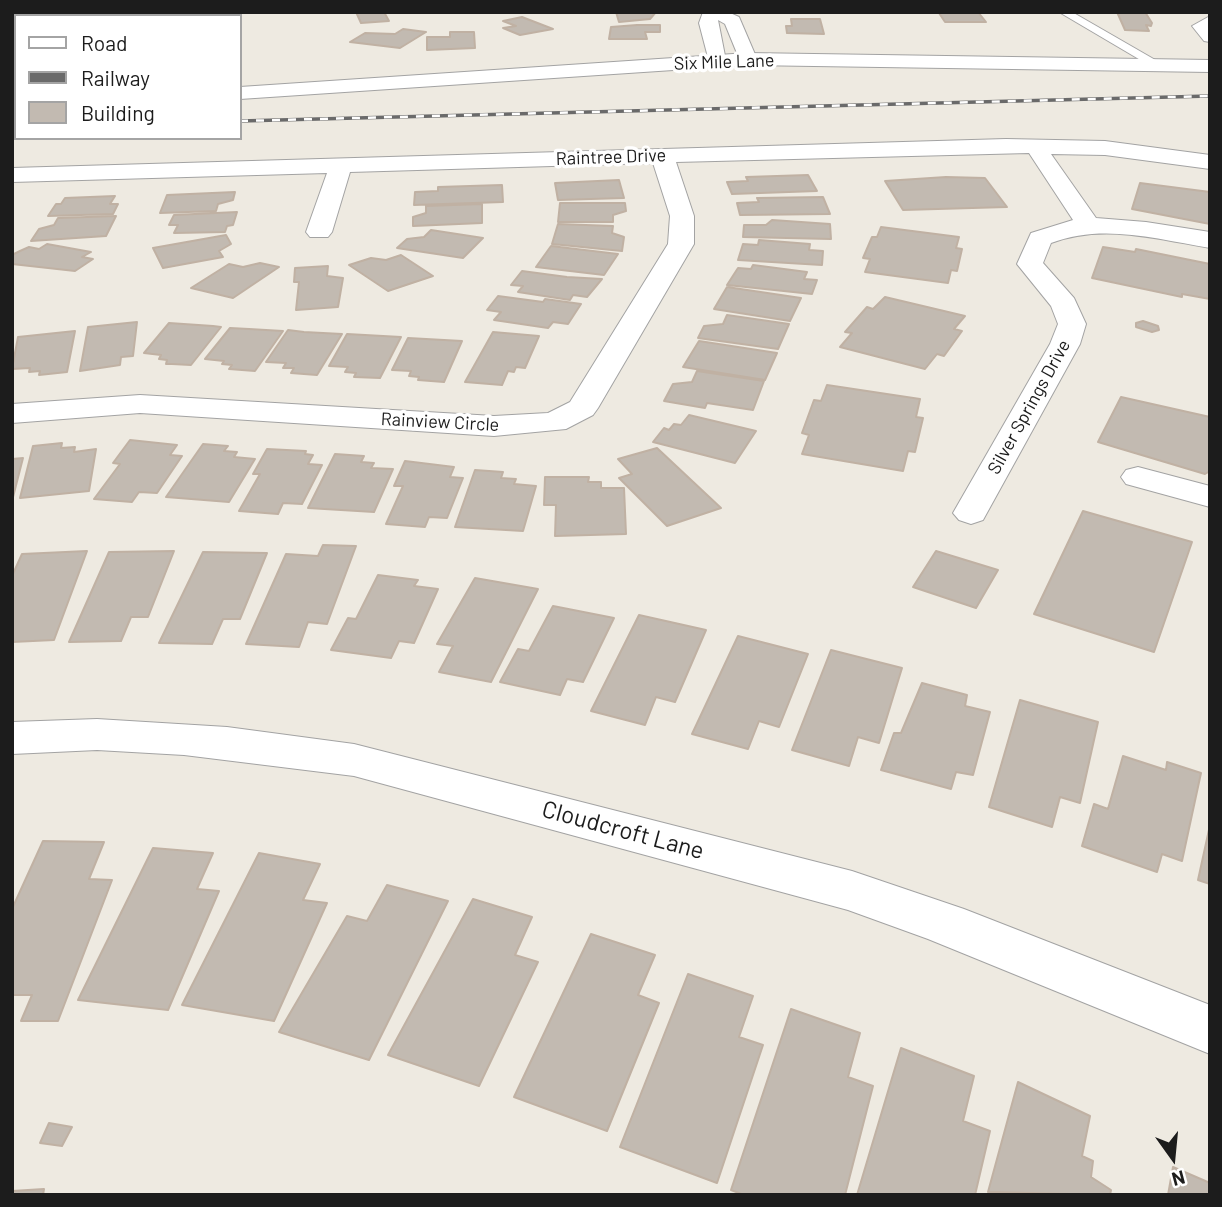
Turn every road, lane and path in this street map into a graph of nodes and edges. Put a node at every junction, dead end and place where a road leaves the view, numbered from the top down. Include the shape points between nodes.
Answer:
1 (713, 12) edge
2 (1065, 12) edge
3 (1205, 12) edge
4 (1210, 20) edge
5 (1210, 37) edge
6 (748, 59) junction
7 (717, 61) junction
8 (1158, 65) junction
9 (1210, 66) edge
10 (242, 93) edge
11 (1035, 146) junction
12 (662, 155) junction
13 (1210, 162) edge
14 (341, 166) junction
15 (12, 176) edge
16 (1088, 225) junction
17 (319, 232) dead end
18 (1210, 240) edge
19 (12, 414) edge
20 (1138, 477) dead end
21 (1210, 497) edge
22 (971, 513) dead end
23 (12, 738) edge
24 (1210, 1030) edge

1 - 6 street via 733,22
1 - 7 street via 708,23
2 - 8 lane
3 - 4 street
4 - 5 street via 1200,26
6 - 7 street, Six Mile Lane
6 - 8 street, Six Mile Lane
7 - 10 street, Six Mile Lane
8 - 9 street, Six Mile Lane
11 - 12 street, Raintree Drive
11 - 13 street, Raintree Drive via 1105,148
11 - 16 street
12 - 14 street, Raintree Drive
12 - 19 street, Rainview Circle via 682,216 681,244 582,408 555,422 494,426 140,404
14 - 15 street, Raintree Drive
14 - 17 street
16 - 18 street, Silver Springs Drive
16 - 22 street, Silver Springs Drive via 1061,228 1040,238 1030,264 1064,304 1072,324 1066,344
20 - 21 street
23 - 24 street, Cloudcroft Lane via 148,739 272,747 354,760 852,891

